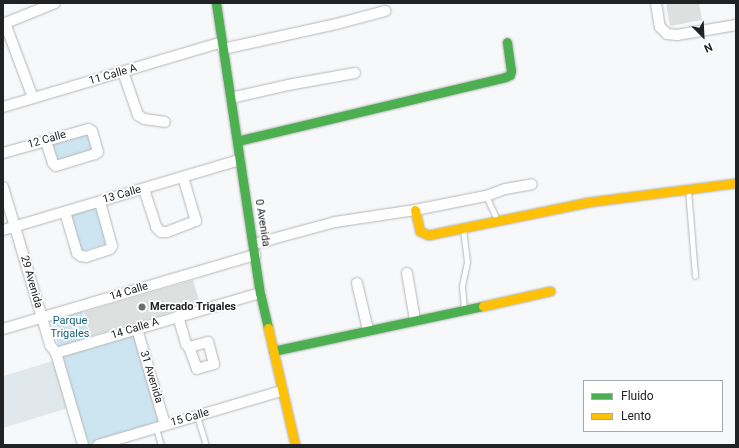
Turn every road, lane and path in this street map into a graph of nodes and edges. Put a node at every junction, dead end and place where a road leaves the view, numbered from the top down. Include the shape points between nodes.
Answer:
1 (55, 3) edge
2 (216, 3) edge
3 (656, 3) edge
4 (385, 11) dead end
5 (4, 23) edge
6 (736, 25) edge
7 (507, 42) dead end
8 (223, 46) junction
9 (123, 72) junction
10 (355, 73) dead end
11 (33, 98) junction
12 (231, 98) junction
13 (3, 107) edge
14 (165, 122) dead end
15 (46, 140) junction
16 (237, 141) junction
17 (3, 153) edge
18 (240, 160) junction
19 (183, 177) junction
20 (736, 183) edge
21 (532, 184) dead end
22 (3, 187) edge
23 (144, 189) junction
24 (688, 189) junction
25 (486, 196) junction
26 (100, 202) junction
27 (415, 210) junction
28 (65, 212) junction
29 (497, 221) junction
30 (15, 227) junction
31 (463, 228) junction
32 (3, 230) edge
33 (254, 244) junction
34 (255, 255) junction
35 (407, 273) dead end
36 (695, 276) dead end
37 (357, 283) dead end
38 (550, 291) dead end
39 (260, 293) junction
40 (464, 310) junction
41 (178, 316) junction
42 (42, 318) junction
43 (415, 320) junction
44 (3, 329) edge
45 (137, 329) junction
46 (368, 330) junction
47 (189, 348) junction
48 (273, 351) junction
49 (56, 353) junction
50 (282, 391) junction
51 (197, 416) junction
52 (161, 427) junction
53 (83, 445) edge
54 (98, 445) edge
55 (161, 445) edge
56 (206, 445) edge
57 (295, 445) edge

1 - 5 street
2 - 8 street, 0 Avenida
3 - 6 street via 660,27 667,34 677,35
4 - 8 street, 11 Calle A via 340,23
5 - 11 street
7 - 16 street via 511,71 505,78
8 - 9 street, 11 Calle A
8 - 12 street, 0 Avenida
9 - 11 street, 11 Calle A
9 - 14 street via 136,111 141,117
10 - 12 street
11 - 13 street, 11 Calle A
12 - 16 street, 0 Avenida
15 - 15 street, 12 Calle via 55,166 98,152 90,130
15 - 17 street, 12 Calle
16 - 18 street, 0 Avenida
18 - 19 street, 13 Calle
18 - 33 street, 0 Avenida
19 - 23 street, 13 Calle
19 - 23 street via 196,221 169,232 161,232 156,227
20 - 24 street
21 - 25 street
22 - 30 street, 29 Avenida
23 - 26 street, 13 Calle
24 - 29 street via 589,202
24 - 36 lane
25 - 27 street
25 - 29 lane
26 - 28 street, 13 Calle
26 - 28 street via 112,247 86,257 76,251
27 - 31 street via 420,231 424,235
27 - 33 street via 335,222
28 - 30 street, 13 Calle
29 - 31 street
30 - 32 street, 13 Calle
30 - 42 street, 29 Avenida
31 - 40 lane via 467,262 462,286
33 - 34 street, 0 Avenida
34 - 39 street, 0 Avenida
34 - 42 street, 14 Calle
35 - 43 street
37 - 46 street
38 - 40 street
39 - 41 street, 14 Calle A
39 - 48 street, 0 Avenida
40 - 43 street
41 - 45 street, 14 Calle A
41 - 47 street
42 - 44 street, 14 Calle
42 - 49 street, 29 Avenida via 50,345
43 - 46 street
45 - 49 street, 14 Calle A
45 - 52 street, 31 Avenida
46 - 48 street
47 - 47 street via 197,369 214,364 208,342
48 - 50 street, 0 Avenida
49 - 53 street, 29 Avenida
50 - 51 street, 15 Calle
50 - 57 street, 0 Avenida
51 - 52 street, 15 Calle
51 - 56 lane
52 - 54 street, 15 Calle
52 - 55 lane, 31 Avenida

